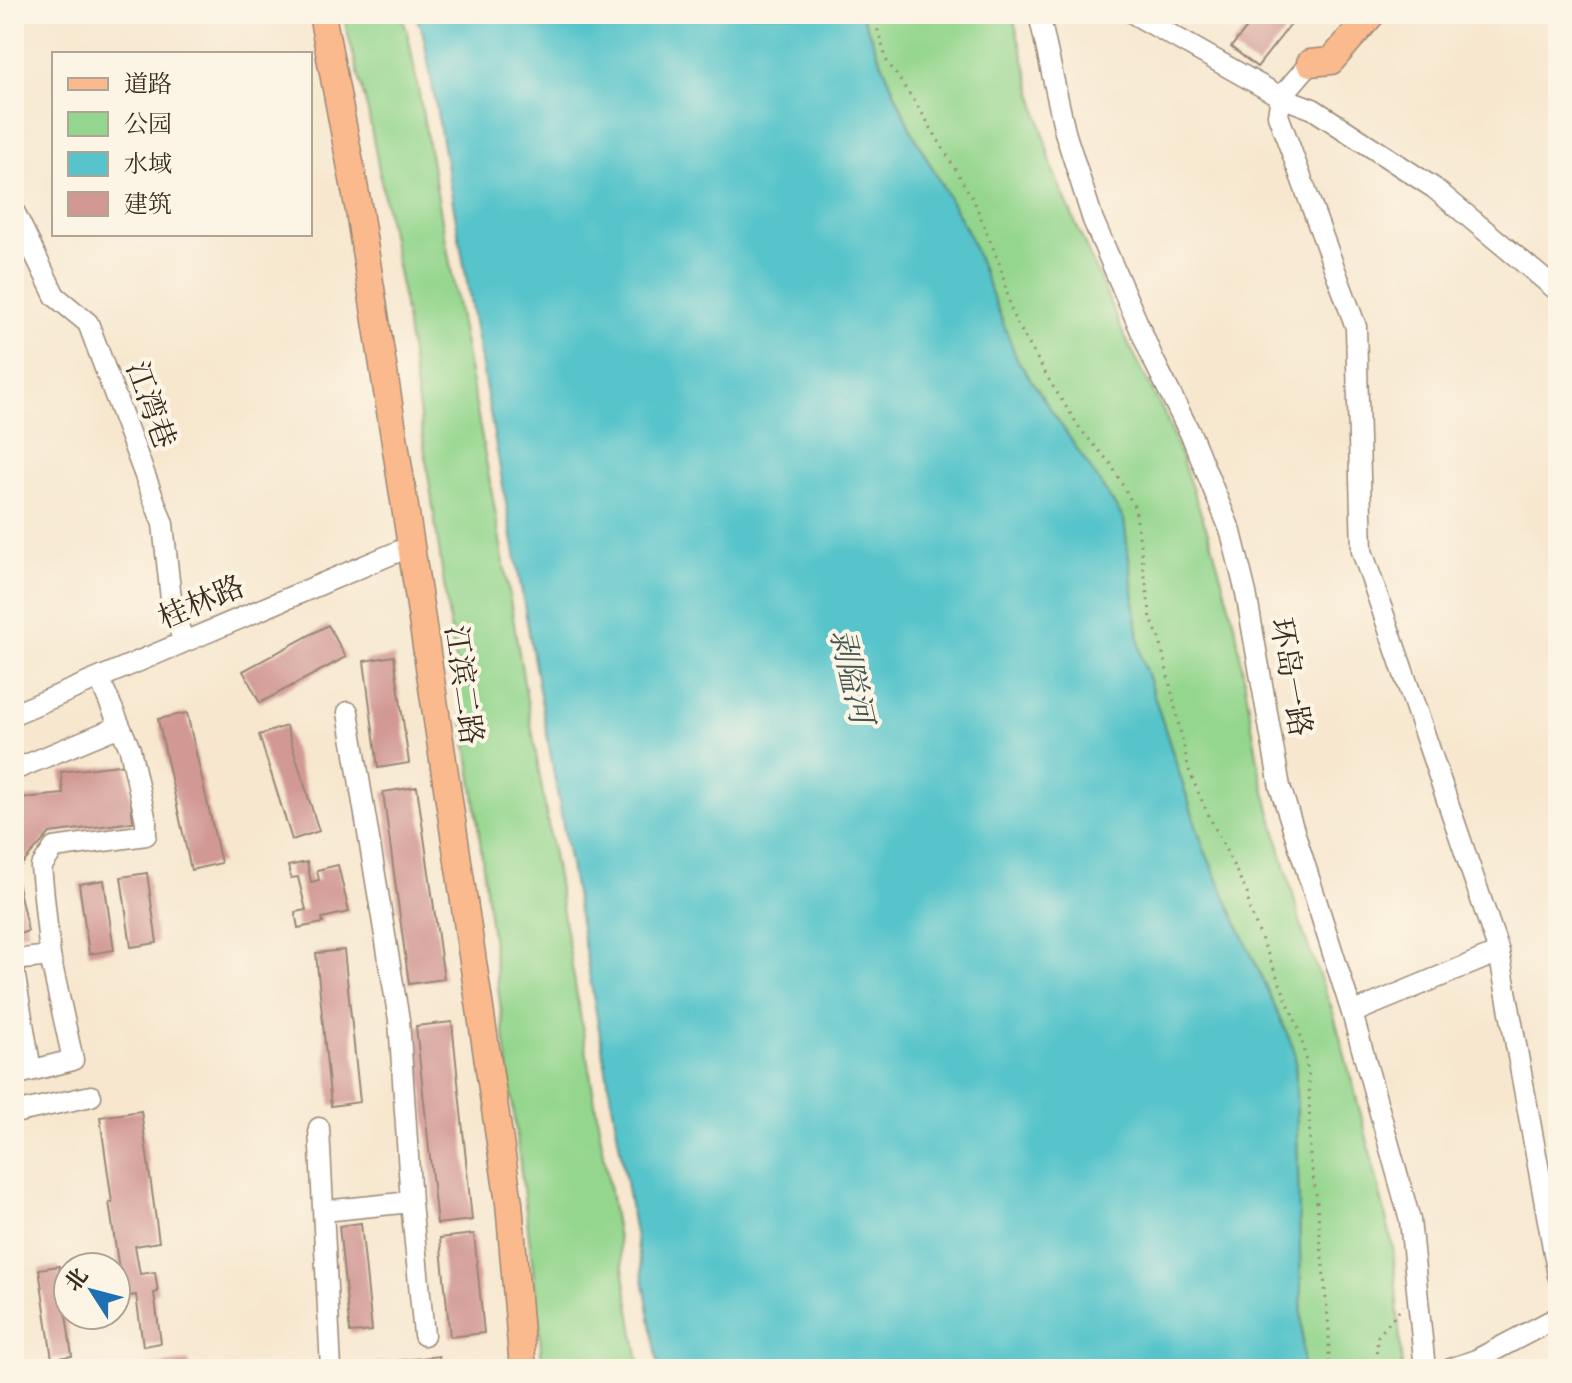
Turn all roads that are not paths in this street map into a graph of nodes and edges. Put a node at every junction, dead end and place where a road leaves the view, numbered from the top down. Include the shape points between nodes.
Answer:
1 (322, 14) edge
2 (1039, 14) edge
3 (1134, 14) edge
4 (1350, 14) edge
5 (1372, 14) edge
6 (1310, 63) junction
7 (1281, 97) junction
8 (14, 211) edge
9 (1558, 291) edge
10 (411, 546) junction
11 (184, 642) junction
12 (99, 678) junction
13 (348, 712) dead end
14 (14, 714) edge
15 (120, 726) junction
16 (14, 770) edge
17 (1499, 952) junction
18 (50, 956) junction
19 (14, 960) edge
20 (14, 971) edge
21 (1352, 1013) junction
22 (22, 1072) edge
23 (91, 1096) dead end
24 (14, 1113) edge
25 (319, 1128) dead end
26 (411, 1202) junction
27 (324, 1211) junction
28 (1558, 1275) edge
29 (1558, 1317) edge
30 (424, 1335) dead end
31 (331, 1369) edge
32 (523, 1369) edge
33 (1425, 1369) edge
34 (1450, 1369) edge

1 - 10 main road, 江滨二路
2 - 21 street, 环岛一路 via 1065,132 1093,220 1231,532 1280,787
3 - 7 street
4 - 6 main road
5 - 6 main road via 1331,61
6 - 7 street
7 - 9 street via 1313,109 1434,188
7 - 17 street via 1278,115 1356,327 1362,551
8 - 11 street, 江湾巷 via 55,296 88,323 163,524 172,609
10 - 11 street, 桂林路
10 - 32 main road, 江滨二路 via 509,1203
11 - 12 street, 桂林路
12 - 14 street, 桂林路
12 - 15 street
13 - 26 street via 399,1020
15 - 16 street
15 - 18 street via 130,749 146,835 54,848 41,867
17 - 21 street
17 - 28 street
18 - 19 street
18 - 22 street via 73,1060
20 - 22 street
21 - 33 street, 环岛一路 via 1410,1220
23 - 24 street
25 - 27 street
26 - 27 street
26 - 30 street
27 - 31 street
29 - 34 street

